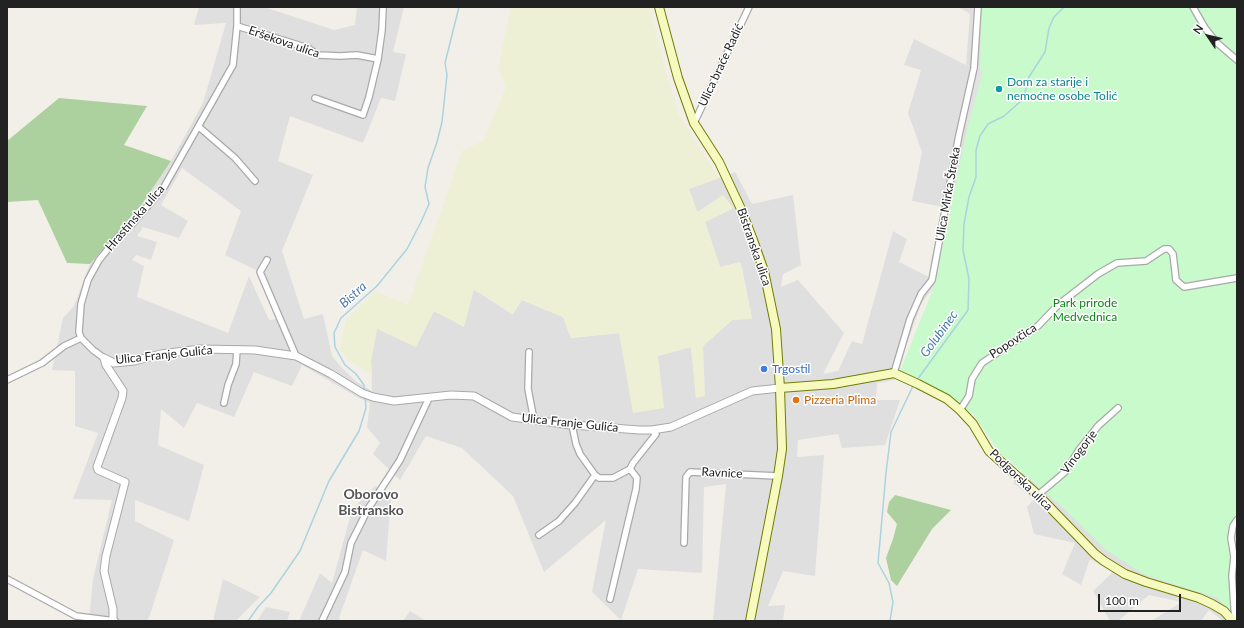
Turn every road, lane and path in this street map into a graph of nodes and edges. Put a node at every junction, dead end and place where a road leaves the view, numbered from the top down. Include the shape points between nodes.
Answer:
1 (237, 7) edge
2 (659, 7) edge
3 (749, 7) edge
4 (978, 7) edge
5 (1193, 7) edge
6 (383, 8) edge
7 (237, 26) junction
8 (378, 59) junction
9 (1237, 60) edge
10 (314, 98) dead end
11 (694, 123) junction
12 (199, 126) junction
13 (255, 181) dead end
14 (267, 260) dead end
15 (1237, 278) edge
16 (80, 338) junction
17 (237, 349) junction
18 (529, 352) dead end
19 (296, 356) junction
20 (104, 358) junction
21 (894, 373) junction
22 (7, 380) edge
23 (780, 388) junction
24 (429, 398) junction
25 (224, 404) dead end
26 (1118, 408) dead end
27 (960, 410) junction
28 (534, 420) junction
29 (572, 425) junction
30 (652, 430) junction
31 (630, 470) junction
32 (595, 475) junction
33 (778, 476) junction
34 (1038, 495) junction
35 (1237, 520) edge
36 (539, 535) dead end
37 (684, 544) dead end
38 (7, 579) edge
39 (610, 600) dead end
40 (114, 621) edge
41 (322, 621) edge
42 (750, 621) edge
43 (1234, 621) edge

1 - 7 street, Hrastinska ulica
2 - 11 main road, Bistranska ulica via 678,78
3 - 11 street, Ulica braće Radić
4 - 21 street, Ulica Mirka Štreka via 974,68 932,280 921,294 913,313
5 - 9 street via 1216,42
6 - 8 street
7 - 8 street, Eršekova ulica via 308,48 318,55 357,55
7 - 12 street, Hrastinska ulica via 233,65
8 - 10 street via 363,115
11 - 23 main road, Bistranska ulica via 719,162 741,209 764,271 776,329
12 - 13 street via 235,158
12 - 16 street, Hrastinska ulica via 164,187 99,260 88,280 81,304
14 - 19 street via 260,272
15 - 27 street, Popovčica via 1184,286 1176,280 1173,254 1168,249 1146,261 1117,263 1098,274 1058,305 1038,326 982,363 972,379 969,396
16 - 20 street
16 - 22 street via 64,346 42,363
17 - 19 street, Ulica Franje Gulića
17 - 20 street, Ulica Franje Gulića via 200,349 114,363
17 - 25 street via 236,364
18 - 28 street via 528,389
19 - 24 street, Ulica Franje Gulića via 373,397 394,401
20 - 40 street via 123,391 96,467 125,482 104,572
21 - 23 main road via 833,384
21 - 27 main road, Podgorska ulica via 947,399
23 - 30 street, Ulica Franje Gulića via 752,391 670,427
23 - 33 main road, Bistranska ulica via 782,449
24 - 28 street, Ulica Franje Gulića via 451,395 474,396 512,417
24 - 41 street via 400,460 368,509 351,543 345,572
26 - 34 street, Vinogorje via 1098,426 1065,472
27 - 34 main road, Podgorska ulica via 973,424 989,451
28 - 29 street, Ulica Franje Gulića
29 - 30 street, Ulica Franje Gulića
29 - 32 street via 580,454
30 - 31 street via 656,434
31 - 32 street via 613,478 599,478
31 - 39 street via 637,478 636,489
32 - 36 street via 559,521
33 - 37 street, Ravnice via 690,472 686,477
33 - 42 main road, Bistranska ulica
34 - 43 main road, Podgorska ulica via 1104,561 1125,574 1199,598 1224,611
35 - 43 street via 1231,538 1234,557
38 - 40 street via 76,616

